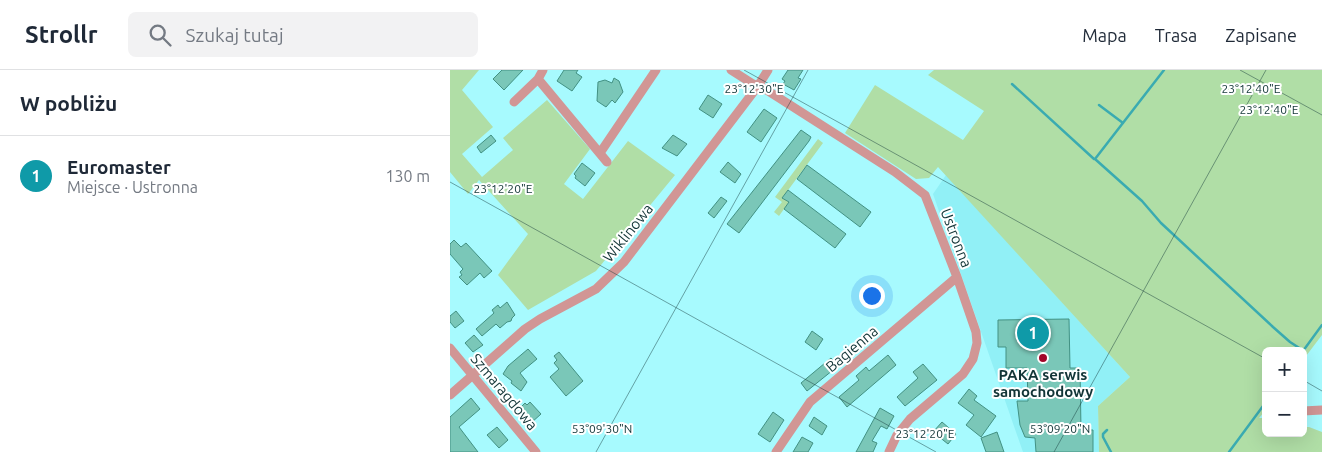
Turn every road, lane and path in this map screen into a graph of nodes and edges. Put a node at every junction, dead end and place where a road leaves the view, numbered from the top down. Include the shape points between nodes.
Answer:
1 (543, 70) edge
2 (656, 70) edge
3 (731, 70) edge
4 (768, 70) edge
5 (538, 78) junction
6 (758, 86) junction
7 (514, 102) dead end
8 (600, 153) junction
9 (606, 162) dead end
10 (957, 277) junction
11 (450, 348) edge
12 (472, 376) junction
13 (450, 395) edge
14 (1322, 410) edge
15 (1307, 411) edge
16 (531, 450) edge
17 (776, 452) edge
18 (889, 452) edge

1 - 5 street
2 - 8 street
3 - 6 street, Ustronna
4 - 6 street, Wiklinowa
5 - 7 street
5 - 8 street
6 - 10 street, Ustronna via 895,172 925,196
6 - 12 street, Wiklinowa via 624,262 582,297 532,324
8 - 9 street
10 - 17 street, Bagienna via 810,402
10 - 18 street, Ustronna via 976,332 978,343 973,360 964,374 910,419
11 - 12 street, Szmaragdowa
12 - 13 street, Wiklinowa
12 - 16 street, Szmaragdowa
14 - 15 street

